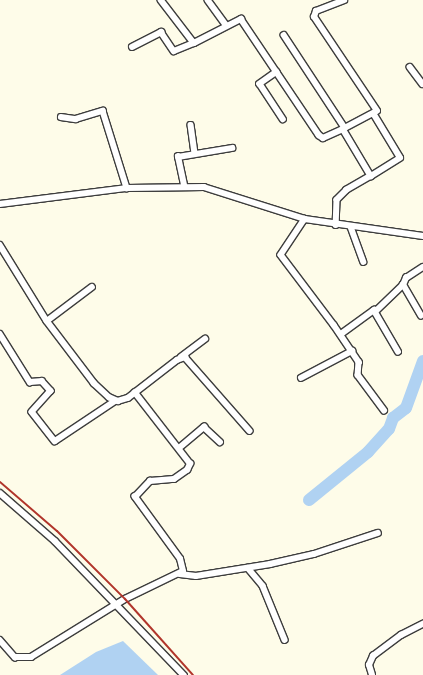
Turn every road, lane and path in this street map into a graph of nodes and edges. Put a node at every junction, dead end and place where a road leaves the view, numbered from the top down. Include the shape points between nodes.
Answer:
1 (161, 0) edge
2 (208, 0) edge
3 (344, 0) edge
4 (226, 25) junction
5 (284, 35) dead end
6 (194, 43) junction
7 (132, 46) dead end
8 (410, 67) dead end
9 (277, 72) junction
10 (423, 84) edge
11 (374, 115) junction
12 (61, 117) dead end
13 (283, 119) dead end
14 (190, 125) dead end
15 (344, 128) junction
16 (232, 148) dead end
17 (195, 153) junction
18 (371, 176) junction
19 (184, 185) junction
20 (127, 188) junction
21 (0, 204) edge
22 (305, 219) junction
23 (336, 225) junction
24 (351, 227) junction
25 (423, 236) edge
26 (0, 245) edge
27 (364, 262) dead end
28 (423, 267) edge
29 (403, 284) junction
30 (92, 287) dead end
31 (376, 311) junction
32 (421, 316) dead end
33 (47, 321) junction
34 (0, 334) edge
35 (340, 334) junction
36 (205, 339) dead end
37 (352, 351) junction
38 (398, 351) dead end
39 (181, 357) junction
40 (301, 378) dead end
41 (135, 393) junction
42 (115, 401) junction
43 (384, 410) dead end
44 (250, 430) dead end
45 (220, 442) dead end
46 (179, 448) junction
47 (0, 492) edge
48 (378, 533) dead end
49 (248, 568) junction
50 (180, 574) junction
51 (117, 604) junction
52 (423, 624) edge
53 (0, 640) edge
54 (285, 640) dead end
55 (184, 675) edge
56 (372, 675) edge

1 - 6 street
2 - 4 street
3 - 11 street via 316,11 314,17 376,108
4 - 6 street
4 - 9 street via 243,20
5 - 15 street
6 - 7 street via 174,51 161,32
8 - 10 street
9 - 13 street via 260,84
9 - 15 street via 321,137 327,138
11 - 15 street
11 - 18 street via 400,158
12 - 20 street via 76,119 103,111
14 - 17 street
15 - 18 street
16 - 17 street
17 - 19 street via 178,157
18 - 23 street via 337,200
19 - 20 street
19 - 22 street via 227,192
20 - 21 street
22 - 23 street
22 - 35 street via 281,255
23 - 24 street
24 - 25 street
24 - 27 street
26 - 33 street
28 - 29 street via 406,278
29 - 31 street
29 - 32 street
30 - 33 street
31 - 35 street via 370,311
31 - 38 street
33 - 42 street via 94,383
34 - 42 street via 30,382 42,381 51,391 32,412 54,441
35 - 37 street
36 - 39 street
37 - 40 street
37 - 43 street via 360,365 358,375
39 - 41 street
39 - 44 street via 189,360
41 - 42 street
41 - 46 street
45 - 46 street via 204,427
46 - 50 street via 190,464 187,470 169,481 150,482 135,497 182,562
47 - 51 street
48 - 49 street via 314,554
49 - 50 street via 196,576
49 - 54 street via 264,586
50 - 51 street
51 - 53 street via 31,657 15,657
51 - 55 street
52 - 56 street via 373,656 369,665

